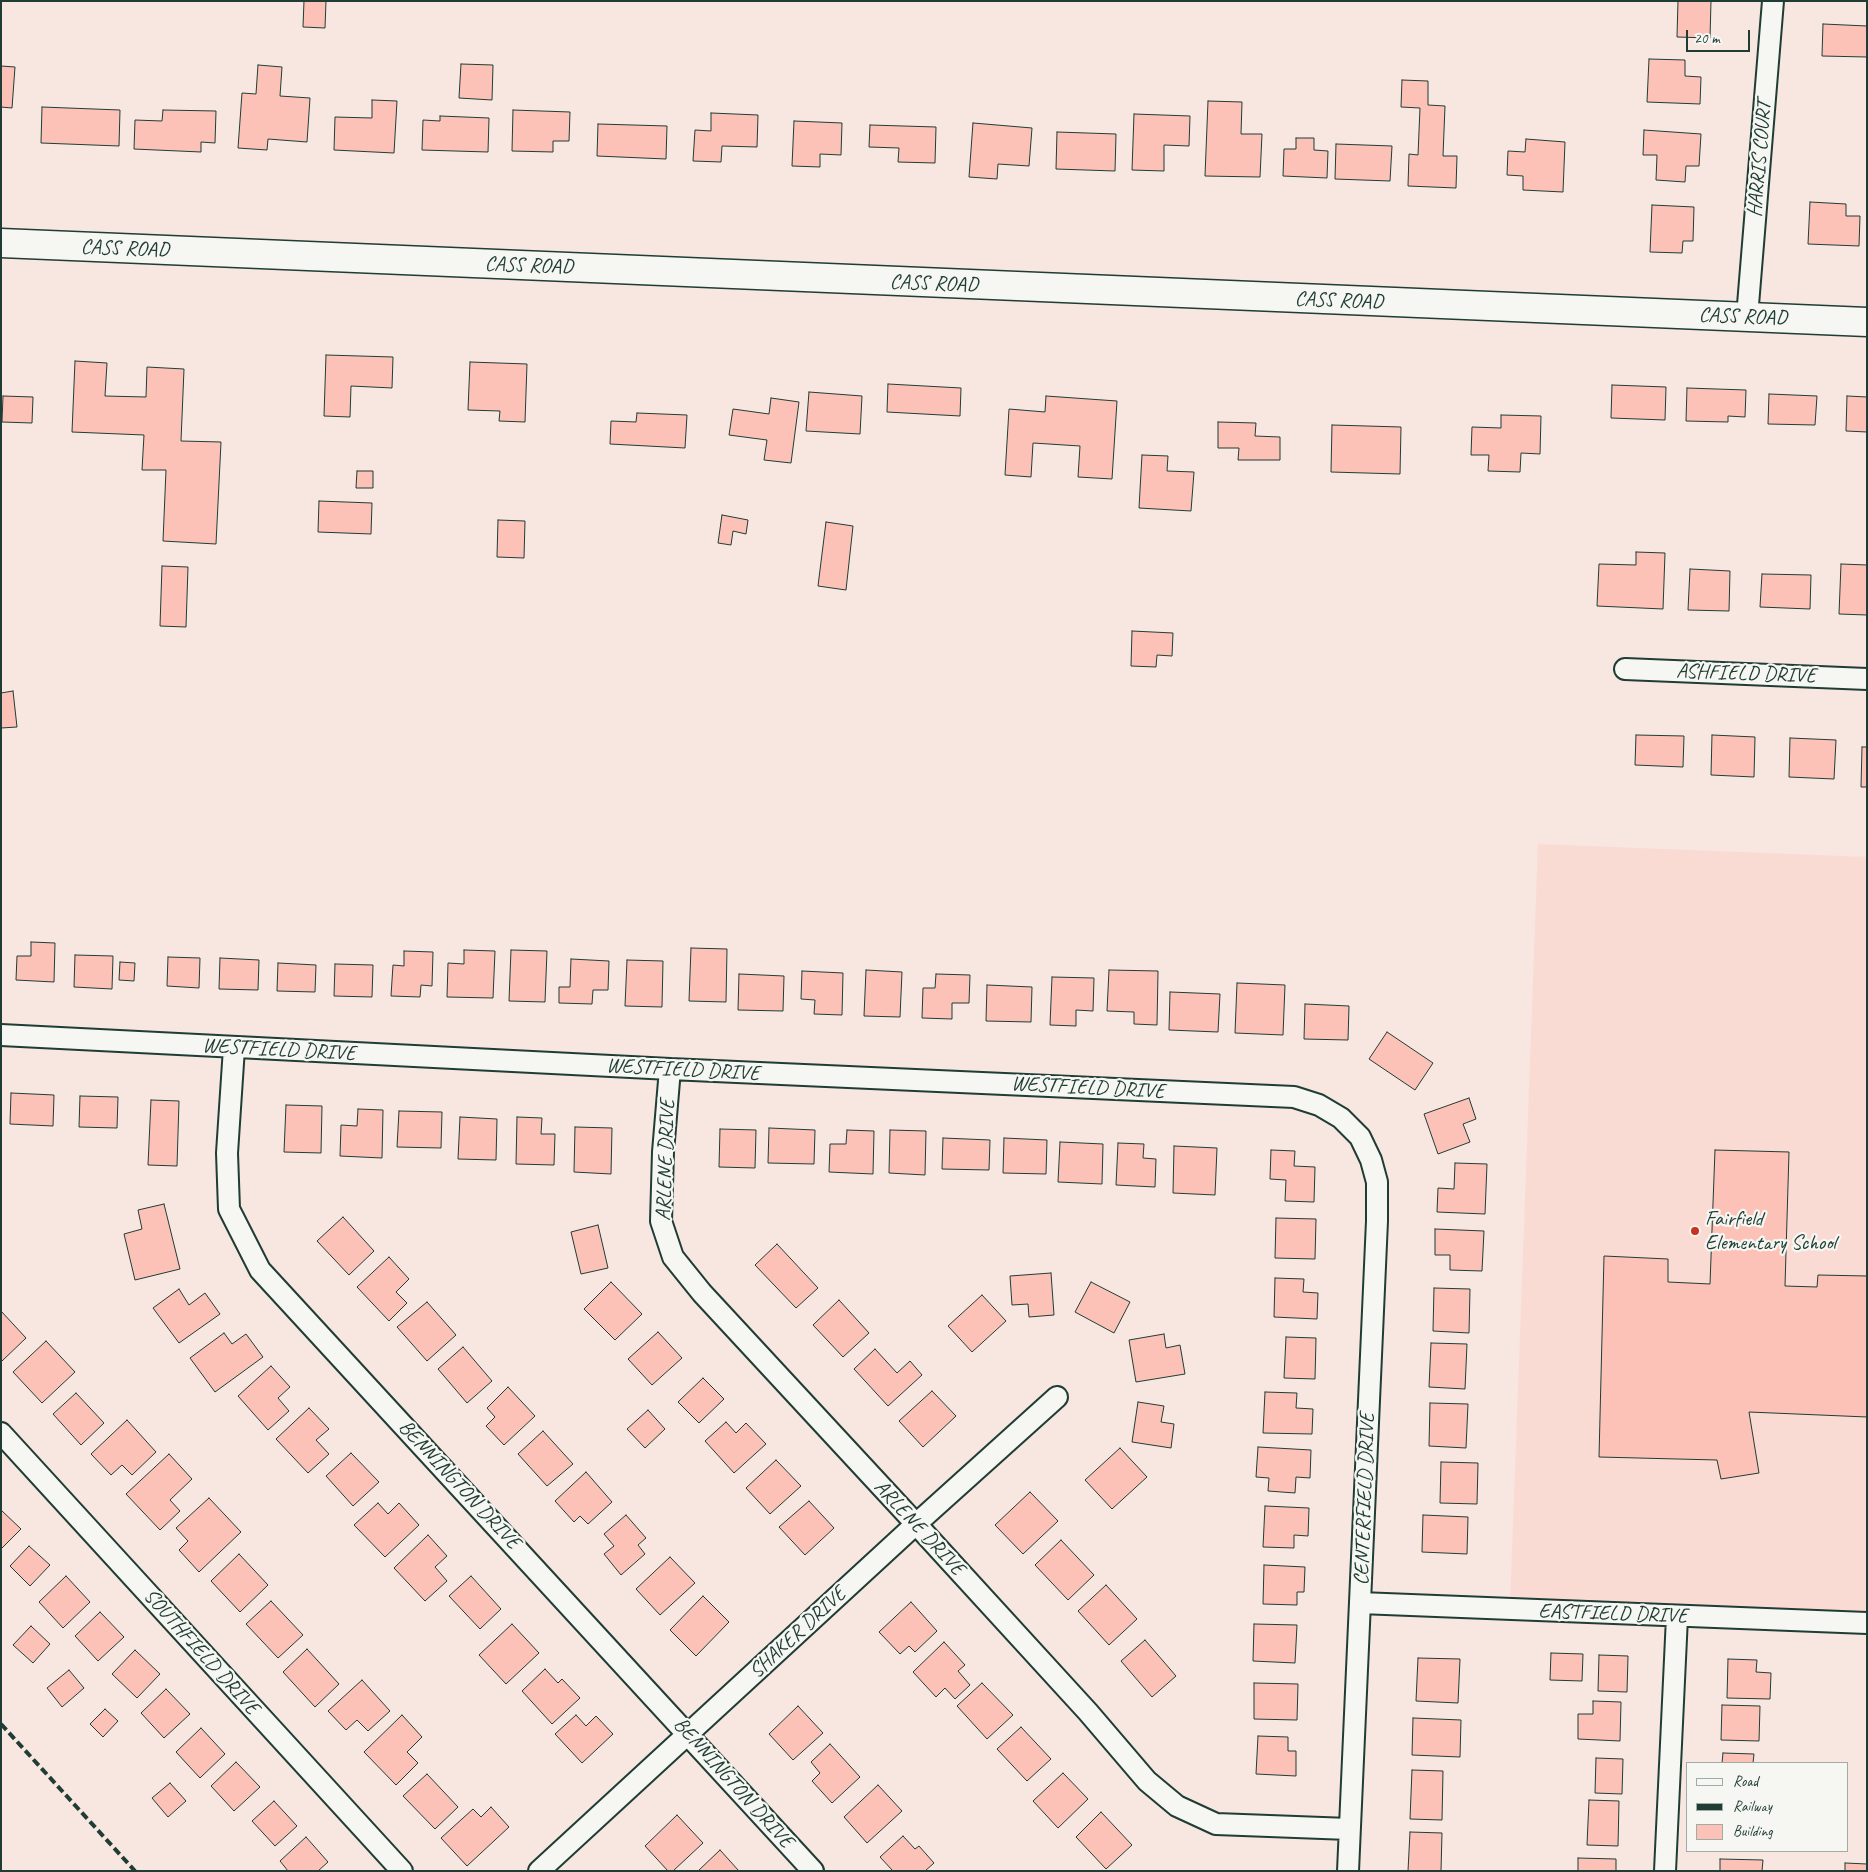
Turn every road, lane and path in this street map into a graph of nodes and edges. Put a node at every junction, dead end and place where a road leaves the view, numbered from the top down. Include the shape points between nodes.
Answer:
1 (1773, 1) edge
2 (1, 243) edge
3 (1747, 317) junction
4 (1867, 322) edge
5 (1625, 669) dead end
6 (1867, 680) edge
7 (1, 1035) edge
8 (234, 1048) junction
9 (670, 1069) junction
10 (1356, 1132) joint
11 (1057, 1397) dead end
12 (1, 1433) edge
13 (916, 1524) junction
14 (1360, 1603) junction
15 (1677, 1617) junction
16 (1867, 1624) edge
17 (688, 1734) junction
18 (1349, 1829) junction
19 (402, 1871) edge
20 (539, 1871) edge
21 (813, 1871) edge
22 (1348, 1871) edge
23 (1665, 1871) edge

1 - 3 street, HARRIS COURT
2 - 3 street, CASS ROAD
3 - 4 street, CASS ROAD
5 - 6 street, ASHFIELD DRIVE
7 - 8 street, WESTFIELD DRIVE
8 - 9 street, WESTFIELD DRIVE
8 - 17 street, BENNINGTON DRIVE via 228,1153 229,1209 260,1270
9 - 10 street, WESTFIELD DRIVE via 1294,1098 1319,1105
9 - 13 street, ARLENE DRIVE via 663,1152 662,1221 673,1257 702,1293
10 - 14 street, CENTERFIELD DRIVE via 1371,1160 1377,1182
11 - 13 street, SHAKER DRIVE
12 - 19 street, SOUTHFIELD DRIVE
13 - 17 street, SHAKER DRIVE
13 - 18 street, ARLENE DRIVE via 1147,1781 1177,1806 1216,1824
14 - 15 street, EASTFIELD DRIVE
14 - 18 street, CENTERFIELD DRIVE
15 - 16 street, EASTFIELD DRIVE
15 - 23 street
17 - 20 street, SHAKER DRIVE
17 - 21 street, BENNINGTON DRIVE
18 - 22 street, CENTERFIELD DRIVE

